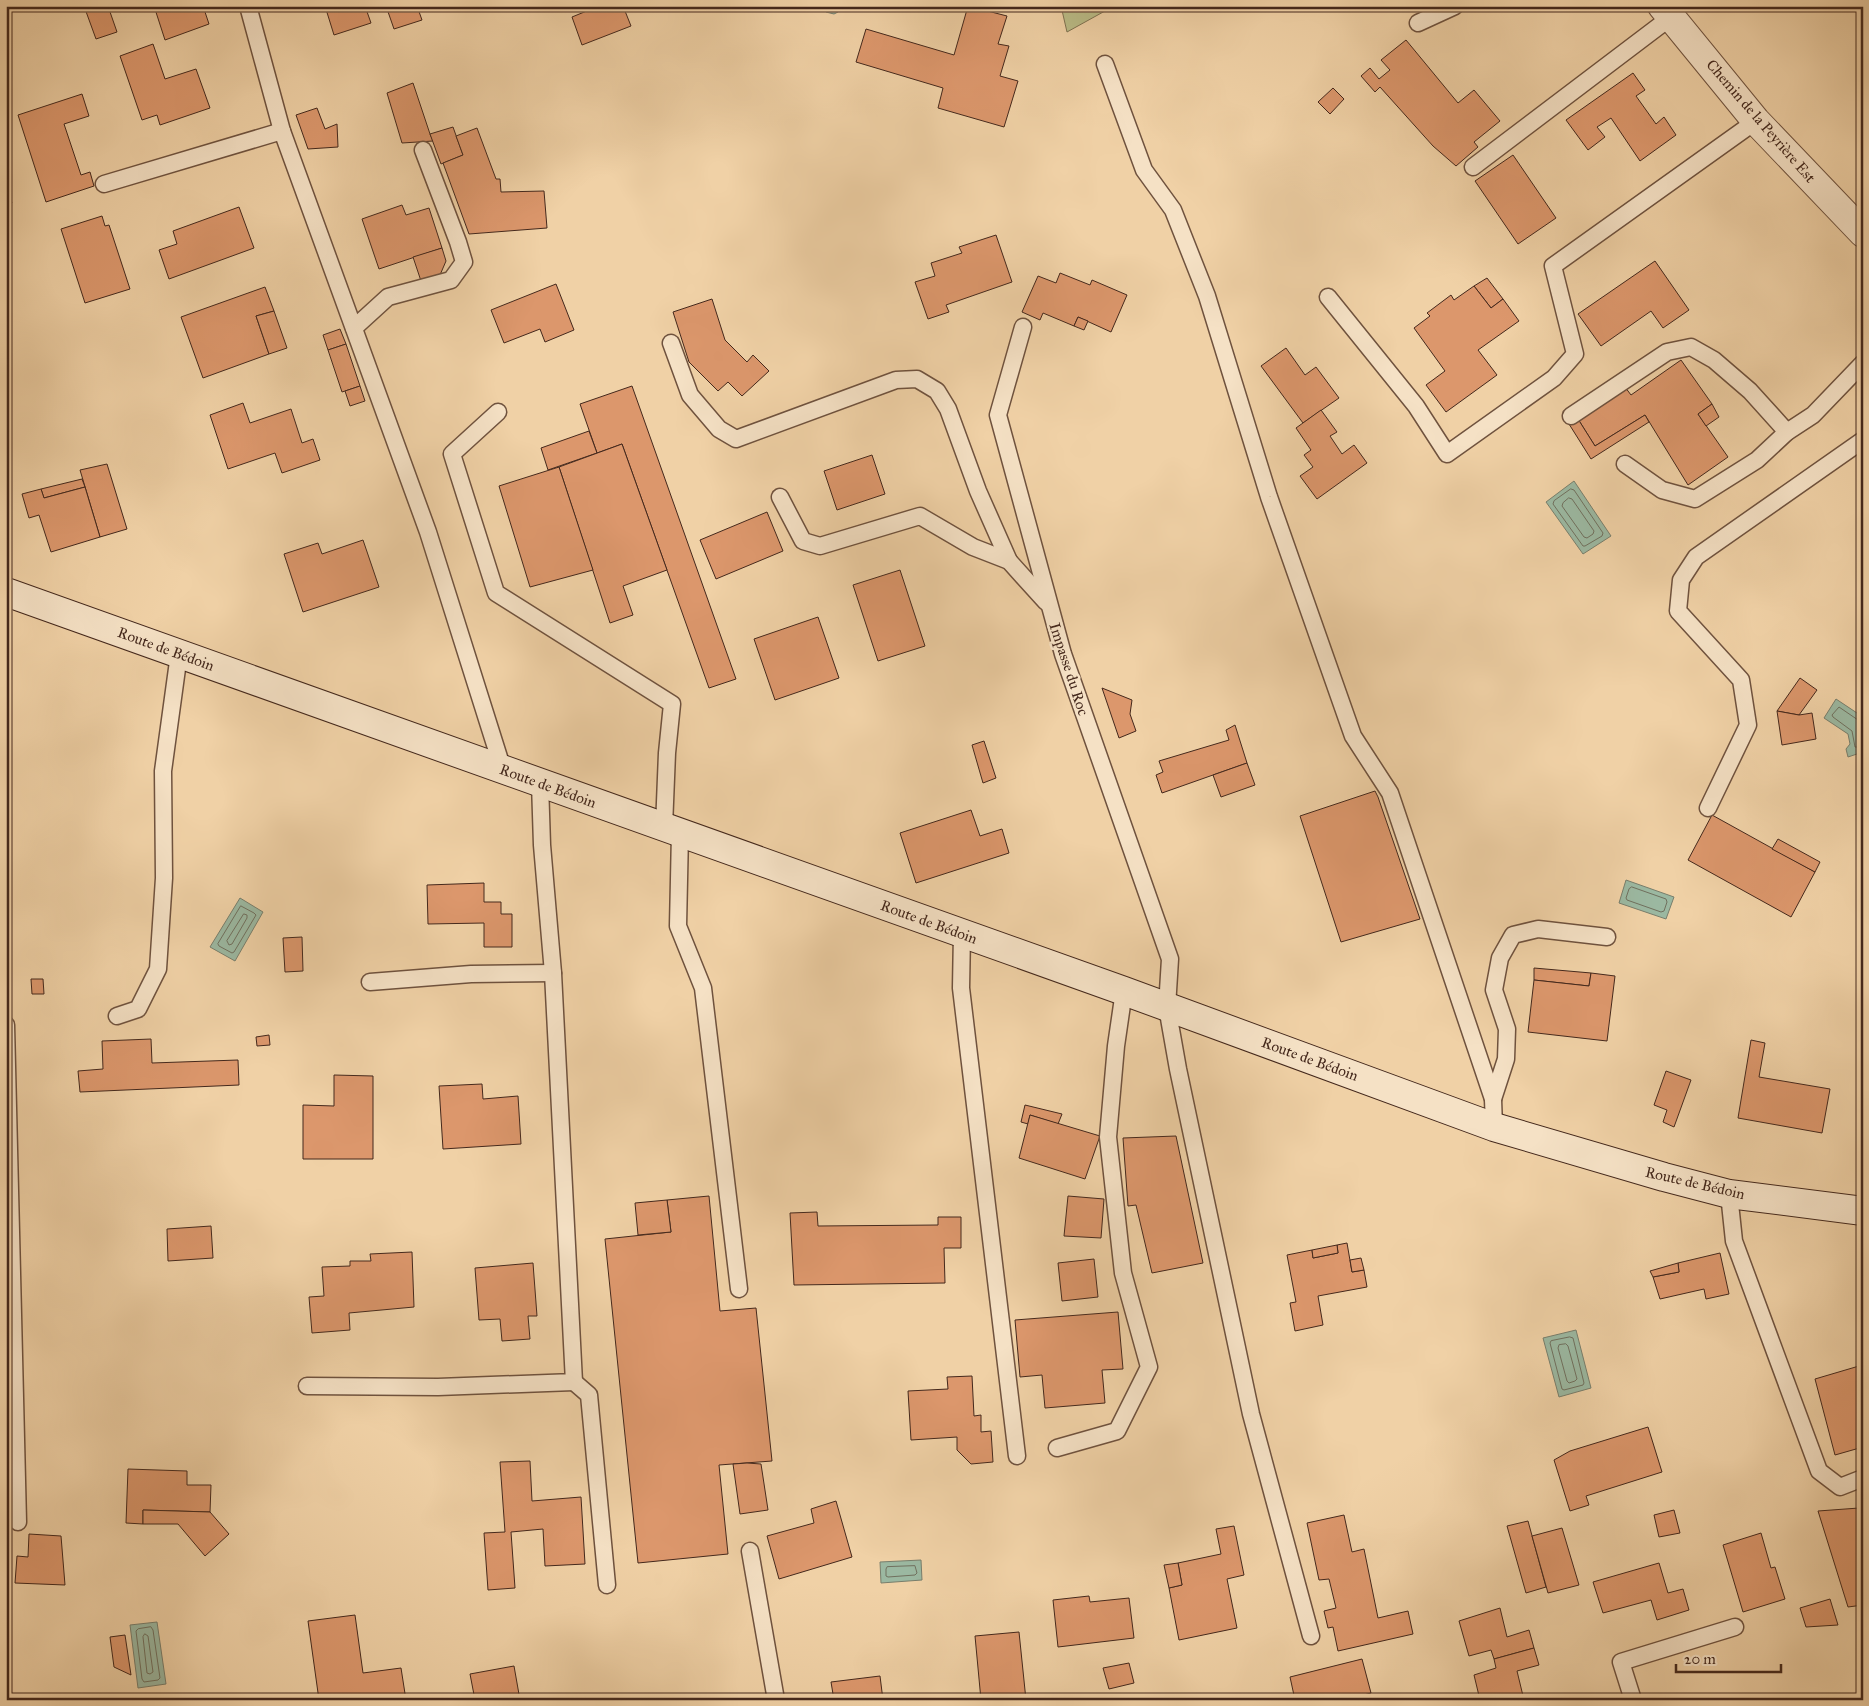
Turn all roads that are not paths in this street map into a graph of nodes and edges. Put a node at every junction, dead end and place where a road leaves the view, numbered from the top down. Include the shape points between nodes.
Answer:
1 (248, 6) edge
2 (1455, 6) edge
3 (1667, 12) edge
4 (1418, 23) dead end
5 (1105, 64) dead end
6 (1756, 121) junction
7 (282, 131) junction
8 (423, 150) dead end
9 (1473, 167) dead end
10 (104, 184) dead end
11 (1863, 233) edge
12 (1328, 296) dead end
13 (1023, 327) dead end
14 (354, 328) junction
15 (671, 343) dead end
16 (1863, 363) edge
17 (498, 412) dead end
18 (1571, 416) dead end
19 (1787, 432) junction
20 (1863, 440) edge
21 (1625, 464) dead end
22 (780, 497) dead end
23 (1009, 561) junction
24 (6, 592) edge
25 (1049, 606) junction
26 (179, 654) junction
27 (503, 770) junction
28 (540, 783) junction
29 (1708, 808) dead end
30 (672, 830) junction
31 (962, 934) junction
32 (1607, 937) dead end
33 (552, 973) junction
34 (370, 982) dead end
35 (1124, 992) junction
36 (1167, 1007) junction
37 (117, 1016) dead end
38 (6, 1025) edge
39 (1493, 1100) junction
40 (1494, 1127) junction
41 (1729, 1194) junction
42 (1863, 1211) edge
43 (739, 1290) dead end
44 (574, 1382) junction
45 (307, 1386) dead end
46 (1056, 1448) dead end
47 (1017, 1456) dead end
48 (1863, 1478) edge
49 (18, 1522) dead end
50 (750, 1551) dead end
51 (607, 1585) dead end
52 (1735, 1627) dead end
53 (1311, 1636) dead end
54 (776, 1700) edge
55 (1633, 1700) edge

1 - 7 lane
2 - 4 lane
3 - 6 main road, Chemin de la Peyrière Est
3 - 9 lane
5 - 39 lane via 1144,170 1172,210 1207,296 1269,497 1353,736 1390,793
6 - 11 main road, Chemin de la Peyrière Est
6 - 12 lane via 1553,266 1575,354 1554,378 1448,454 1416,406
7 - 10 lane
7 - 14 lane
8 - 14 lane via 464,262 452,280 388,297
13 - 25 lane, Impasse du Roc via 998,415
14 - 27 lane via 428,532
15 - 23 lane via 690,395 719,429 736,439 896,380 917,379 936,391 948,409
16 - 19 lane via 1813,415
17 - 30 lane via 452,454 496,593 672,704 667,753
18 - 19 lane via 1667,352 1691,347 1714,360 1750,391
19 - 21 lane via 1758,460 1695,499 1662,490
20 - 29 lane via 1696,557 1681,580 1678,611 1741,680 1748,724
22 - 23 lane via 803,541 820,546 920,516 973,547
23 - 25 lane
24 - 26 main road, Route de Bédoin
25 - 36 lane, Impasse du Roc via 1062,654 1170,959
26 - 27 main road, Route de Bédoin
26 - 37 lane via 163,771 164,878 158,969 138,1009
27 - 28 main road, Route de Bédoin
28 - 30 main road, Route de Bédoin
28 - 33 lane
30 - 31 main road, Route de Bédoin
30 - 43 lane via 678,926 703,988
31 - 35 main road, Route de Bédoin
31 - 47 lane via 961,988
32 - 39 lane via 1538,929 1513,935 1500,958 1494,990 1506,1029 1506,1059
33 - 34 lane via 471,974
33 - 44 lane
35 - 36 main road, Route de Bédoin
35 - 46 lane via 1108,1137 1123,1273 1149,1367 1117,1430
36 - 40 main road, Route de Bédoin
36 - 53 lane, Impasse du Roc via 1251,1414
38 - 49 lane
39 - 40 lane
40 - 41 main road, Route de Bédoin
41 - 42 main road, Route de Bédoin
41 - 48 lane via 1734,1241 1819,1471 1840,1487
44 - 45 lane via 438,1387
44 - 51 lane via 589,1394
50 - 54 lane
52 - 55 lane via 1621,1662

